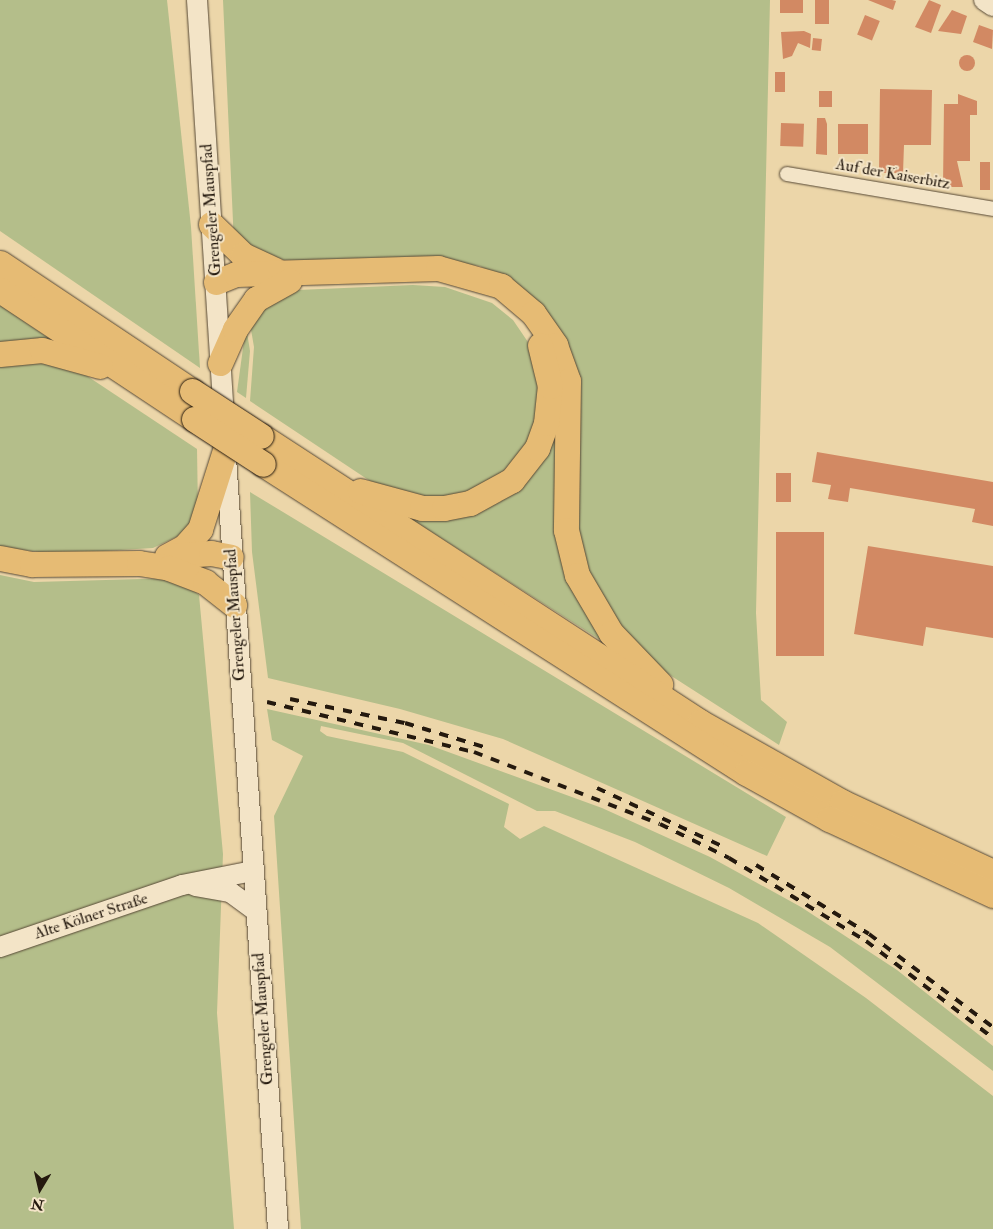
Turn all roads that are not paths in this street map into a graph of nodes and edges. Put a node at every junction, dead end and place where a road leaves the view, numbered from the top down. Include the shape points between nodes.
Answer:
1 (197, 0) edge
2 (984, 0) edge
3 (993, 6) edge
4 (787, 174) dead end
5 (993, 208) edge
6 (211, 224) junction
7 (0, 263) edge
8 (285, 277) junction
9 (216, 282) junction
10 (0, 290) edge
11 (0, 354) edge
12 (220, 363) junction
13 (128, 375) junction
14 (226, 448) junction
15 (329, 481) junction
16 (231, 557) junction
17 (0, 558) edge
18 (168, 562) junction
19 (234, 605) junction
20 (700, 722) junction
21 (252, 871) junction
22 (993, 872) edge
23 (182, 886) junction
24 (993, 895) edge
25 (256, 911) junction
26 (0, 947) edge
27 (278, 1229) edge

1 - 6 main road, Grengeler Mauspfad
2 - 3 main road
4 - 5 street, Auf der Kaiserbitz
6 - 8 highway via 243,255
6 - 9 main road, Grengeler Mauspfad
7 - 15 highway, bridge
8 - 9 highway via 236,274
8 - 12 highway via 256,299 235,328
8 - 15 highway via 414,276 468,282 498,296 523,319 547,368 549,406 542,436 525,466 495,492 470,503 422,508
8 - 20 highway via 408,268 460,271 500,286 533,313 555,345 568,382 566,515 577,575 611,633
9 - 12 main road, Grengeler Mauspfad
10 - 13 highway
11 - 13 highway via 53,352
12 - 14 main road, Grengeler Mauspfad
13 - 24 highway, bridge via 746,773 829,819
14 - 16 main road, Grengeler Mauspfad
14 - 18 highway via 200,530
15 - 20 highway
16 - 18 highway via 206,566
16 - 19 main road, Grengeler Mauspfad
17 - 18 highway via 43,565
18 - 19 highway via 205,582
19 - 21 main road, Grengeler Mauspfad
20 - 22 highway via 842,802
21 - 23 main road, Alte Kölner Straße
21 - 25 main road, Grengeler Mauspfad
23 - 25 main road, Alte Kölner Straße via 224,890
23 - 26 main road, Alte Kölner Straße
25 - 27 main road, Grengeler Mauspfad

